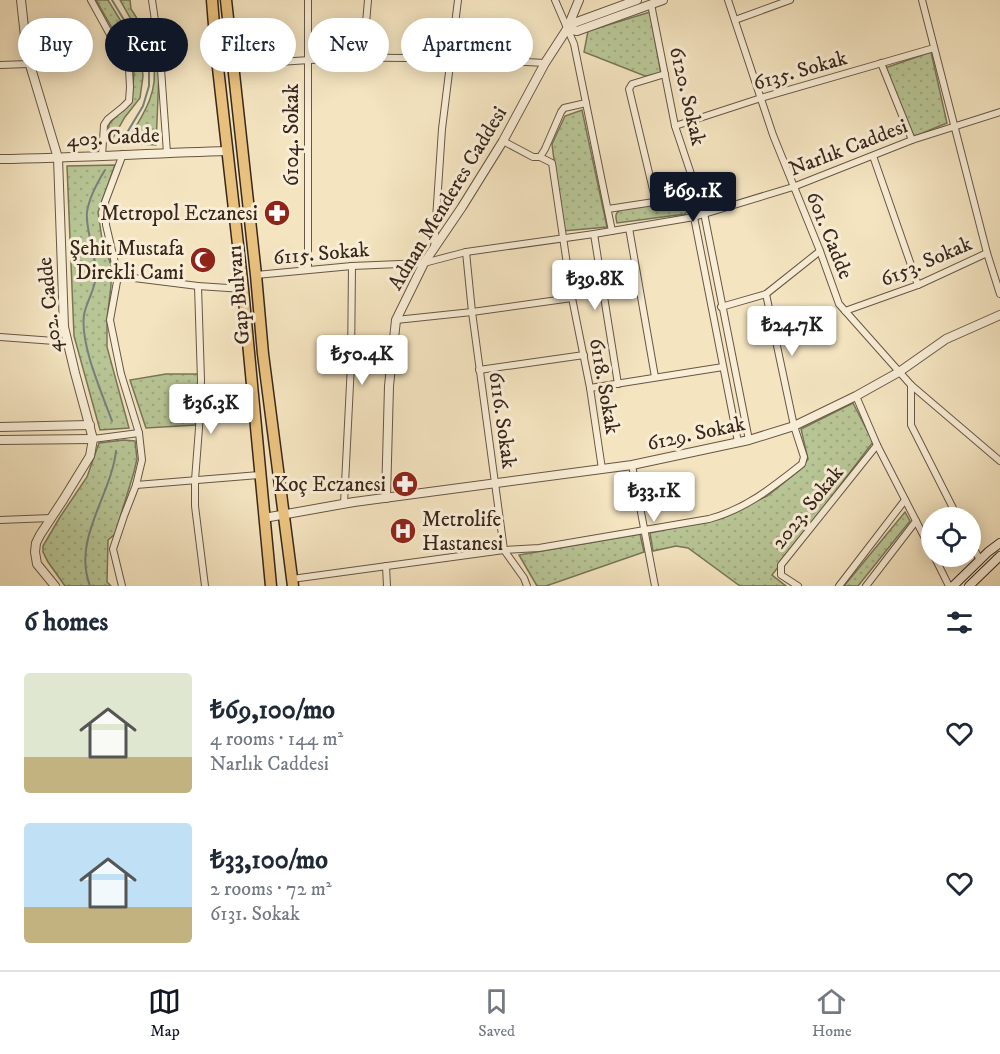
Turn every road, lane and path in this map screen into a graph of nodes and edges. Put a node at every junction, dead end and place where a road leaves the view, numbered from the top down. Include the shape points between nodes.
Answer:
1 (21, 0) edge
2 (91, 0) edge
3 (152, 0) edge
4 (212, 0) edge
5 (226, 0) edge
6 (308, 0) edge
7 (368, 0) edge
8 (458, 0) edge
9 (555, 0) edge
10 (579, 0) edge
11 (637, 0) edge
12 (663, 0) edge
13 (728, 0) edge
14 (790, 0) edge
15 (922, 0) edge
16 (651, 4) junction
17 (23, 18) edge
18 (155, 18) edge
19 (228, 18) edge
20 (366, 18) edge
21 (456, 18) edge
22 (735, 20) junction
23 (105, 25) edge
24 (567, 29) junction
25 (934, 48) junction
26 (307, 60) junction
27 (296, 61) edge
28 (533, 62) edge
29 (545, 63) junction
30 (881, 63) junction
31 (18, 64) edge
32 (0, 65) edge
33 (31, 72) edge
34 (129, 72) edge
35 (161, 72) edge
36 (233, 72) edge
37 (449, 72) edge
38 (665, 74) junction
39 (761, 98) junction
40 (586, 103) junction
41 (1000, 112) edge
42 (675, 126) junction
43 (956, 127) junction
44 (912, 140) junction
45 (503, 141) junction
46 (228, 151) junction
47 (167, 153) junction
48 (123, 154) junction
49 (102, 156) junction
50 (873, 156) junction
51 (540, 157) junction
52 (58, 158) junction
53 (0, 159) edge
54 (793, 187) junction
55 (608, 209) junction
56 (704, 213) junction
57 (694, 217) junction
58 (629, 228) junction
59 (612, 231) junction
60 (594, 234) junction
61 (562, 238) junction
62 (434, 249) junction
63 (820, 251) junction
64 (466, 252) junction
65 (987, 253) junction
66 (424, 263) junction
67 (352, 266) junction
68 (308, 270) junction
69 (256, 275) junction
70 (118, 276) junction
71 (918, 285) junction
72 (198, 286) junction
73 (243, 289) junction
74 (766, 294) junction
75 (1000, 294) edge
76 (572, 298) junction
77 (721, 307) junction
78 (845, 311) junction
79 (472, 312) junction
80 (1000, 315) edge
81 (396, 320) junction
82 (0, 337) edge
83 (68, 342) junction
84 (584, 355) junction
85 (723, 367) junction
86 (479, 370) junction
87 (899, 372) junction
88 (655, 377) junction
89 (618, 384) junction
90 (911, 385) junction
91 (591, 388) junction
92 (856, 396) junction
93 (90, 425) junction
94 (794, 426) junction
95 (0, 427) edge
96 (139, 433) junction
97 (93, 439) junction
98 (0, 440) edge
99 (749, 440) junction
100 (738, 442) junction
101 (877, 445) junction
102 (1000, 461) edge
103 (632, 465) junction
104 (602, 469) junction
105 (260, 475) junction
106 (195, 480) junction
107 (495, 483) junction
108 (136, 485) junction
109 (386, 498) junction
110 (905, 500) junction
111 (344, 504) junction
112 (952, 507) edge
113 (284, 513) junction
114 (51, 518) junction
115 (264, 518) junction
116 (0, 520) edge
117 (916, 521) junction
118 (643, 531) junction
119 (921, 531) edge
120 (1000, 543) edge
121 (504, 550) junction
122 (1000, 555) edge
123 (981, 559) edge
124 (386, 566) junction
125 (940, 567) edge
126 (972, 567) edge
127 (292, 583) edge
128 (55, 586) edge
129 (122, 586) edge
130 (205, 586) edge
131 (270, 586) edge
132 (387, 586) edge
133 (527, 586) edge
134 (655, 586) edge
135 (798, 586) edge
136 (838, 586) edge
137 (867, 586) edge
138 (951, 586) edge
139 (969, 586) edge

1 - 17 street, 402. Cadde
2 - 23 street
3 - 18 street
4 - 46 highway, Gap Bulvarı
5 - 19 highway, Gap Bulvarı
6 - 26 street, 6104. Sokak
7 - 20 street
8 - 21 street
9 - 24 street
10 - 24 street, Adnan Menderes Caddesi
11 - 24 street
12 - 16 street
13 - 22 street, 601. Cadde
14 - 22 street
15 - 25 street
16 - 24 street via 577,31
16 - 38 street, 6120. Sokak
22 - 39 street, 601. Cadde
24 - 29 street, Adnan Menderes Caddesi
24 - 40 street via 574,44
25 - 30 street, 6135. Sokak
25 - 43 street
26 - 27 street
26 - 68 street, 6104. Sokak
28 - 29 street
29 - 45 street, Adnan Menderes Caddesi
30 - 39 street, 6135. Sokak
30 - 44 street
31 - 32 street
33 - 52 street, 402. Cadde
34 - 49 street via 129,100 104,125
35 - 47 street
36 - 69 highway, Gap Bulvarı
37 - 62 street
38 - 42 street, 6120. Sokak
38 - 55 street via 632,84 629,89 654,202
39 - 42 street, 6135. Sokak
39 - 54 street, 601. Cadde
40 - 51 street via 564,108
40 - 55 street
41 - 43 street, Narlık Caddesi
42 - 56 street, 6120. Sokak
43 - 44 street, Narlık Caddesi
43 - 65 street
44 - 50 street, Narlık Caddesi
45 - 51 street
45 - 62 street, Adnan Menderes Caddesi
46 - 47 street, 403. Cadde
46 - 73 highway, Gap Bulvarı
47 - 48 street, 403. Cadde
48 - 49 street, 403. Cadde
48 - 70 street via 105,202
49 - 52 street, 403. Cadde
50 - 54 street, Narlık Caddesi
50 - 71 street
51 - 61 street, 6118. Sokak via 552,163
52 - 53 street, 403. Cadde
52 - 83 street, 402. Cadde via 64,327
54 - 56 street, Narlık Caddesi
54 - 63 street, 601. Cadde
55 - 59 street
56 - 57 street, Narlık Caddesi
56 - 77 street, 6120. Sokak
57 - 58 street, Narlık Caddesi
57 - 85 street
58 - 59 street, Narlık Caddesi
58 - 88 street
59 - 60 street, Narlık Caddesi
60 - 61 street, Narlık Caddesi
60 - 89 street
61 - 64 street, Narlık Caddesi
61 - 76 street, 6118. Sokak
62 - 66 street, Adnan Menderes Caddesi
63 - 74 street
63 - 78 street, 601. Cadde
64 - 66 street, Narlık Caddesi
64 - 79 street, 6116. Sokak
65 - 71 street, 6153. Sokak
65 - 75 street
66 - 67 street, 6115. Sokak
66 - 81 street, Adnan Menderes Caddesi
67 - 68 street, 6115. Sokak
67 - 111 street
68 - 69 street, 6115. Sokak
69 - 113 highway, Gap Bulvarı
70 - 72 street
70 - 96 street via 110,320
71 - 78 street, 6153. Sokak
72 - 73 street
72 - 106 street via 201,380
73 - 105 highway, Gap Bulvarı
74 - 77 street
74 - 94 street
76 - 79 street
76 - 84 street, 6118. Sokak
77 - 99 street, 6120. Sokak
78 - 87 street, 601. Cadde
79 - 81 street
79 - 86 street, 6116. Sokak
80 - 87 street, 6129. Sokak via 946,339
81 - 109 street, Adnan Menderes Caddesi via 389,386
82 - 83 street
83 - 93 street, 402. Cadde
84 - 86 street
84 - 91 street, 6118. Sokak
85 - 88 street
85 - 100 street
86 - 107 street, 6116. Sokak
87 - 90 street, 601. Cadde
87 - 92 street, 6129. Sokak
88 - 89 street
89 - 91 street
90 - 102 street, 601. Cadde
90 - 112 street via 911,425
91 - 104 street, 6118. Sokak
92 - 94 street, 6129. Sokak
92 - 101 street
93 - 95 street
93 - 97 street, 402. Cadde
94 - 99 street, 6129. Sokak
94 - 118 street via 804,457 802,464 767,492 726,515
96 - 97 street
96 - 108 street via 142,460
97 - 98 street
97 - 114 street via 90,456
99 - 100 street, 6129. Sokak
100 - 103 street, 6129. Sokak
101 - 110 street
101 - 135 street, 2023. Sokak via 781,565 781,575
103 - 104 street, 6129. Sokak
103 - 118 street
104 - 107 street, 6129. Sokak
105 - 106 street
105 - 115 highway, Gap Bulvarı
106 - 108 street
106 - 130 street
107 - 109 street, 6129. Sokak
107 - 121 street, 6116. Sokak
108 - 129 street via 113,549
109 - 111 street, 6129. Sokak
110 - 117 street
110 - 136 street
111 - 113 street, 6129. Sokak
113 - 115 street, 6129. Sokak
113 - 127 highway, Gap Bulvarı
114 - 116 street
114 - 128 street via 35,552 37,564
115 - 131 highway, Gap Bulvarı
117 - 119 street
117 - 137 street
118 - 121 street
118 - 134 street
120 - 123 main road
121 - 124 street
121 - 133 street, 6116. Sokak
122 - 139 main road
124 - 127 street
124 - 132 street
125 - 138 street
126 - 138 main road

